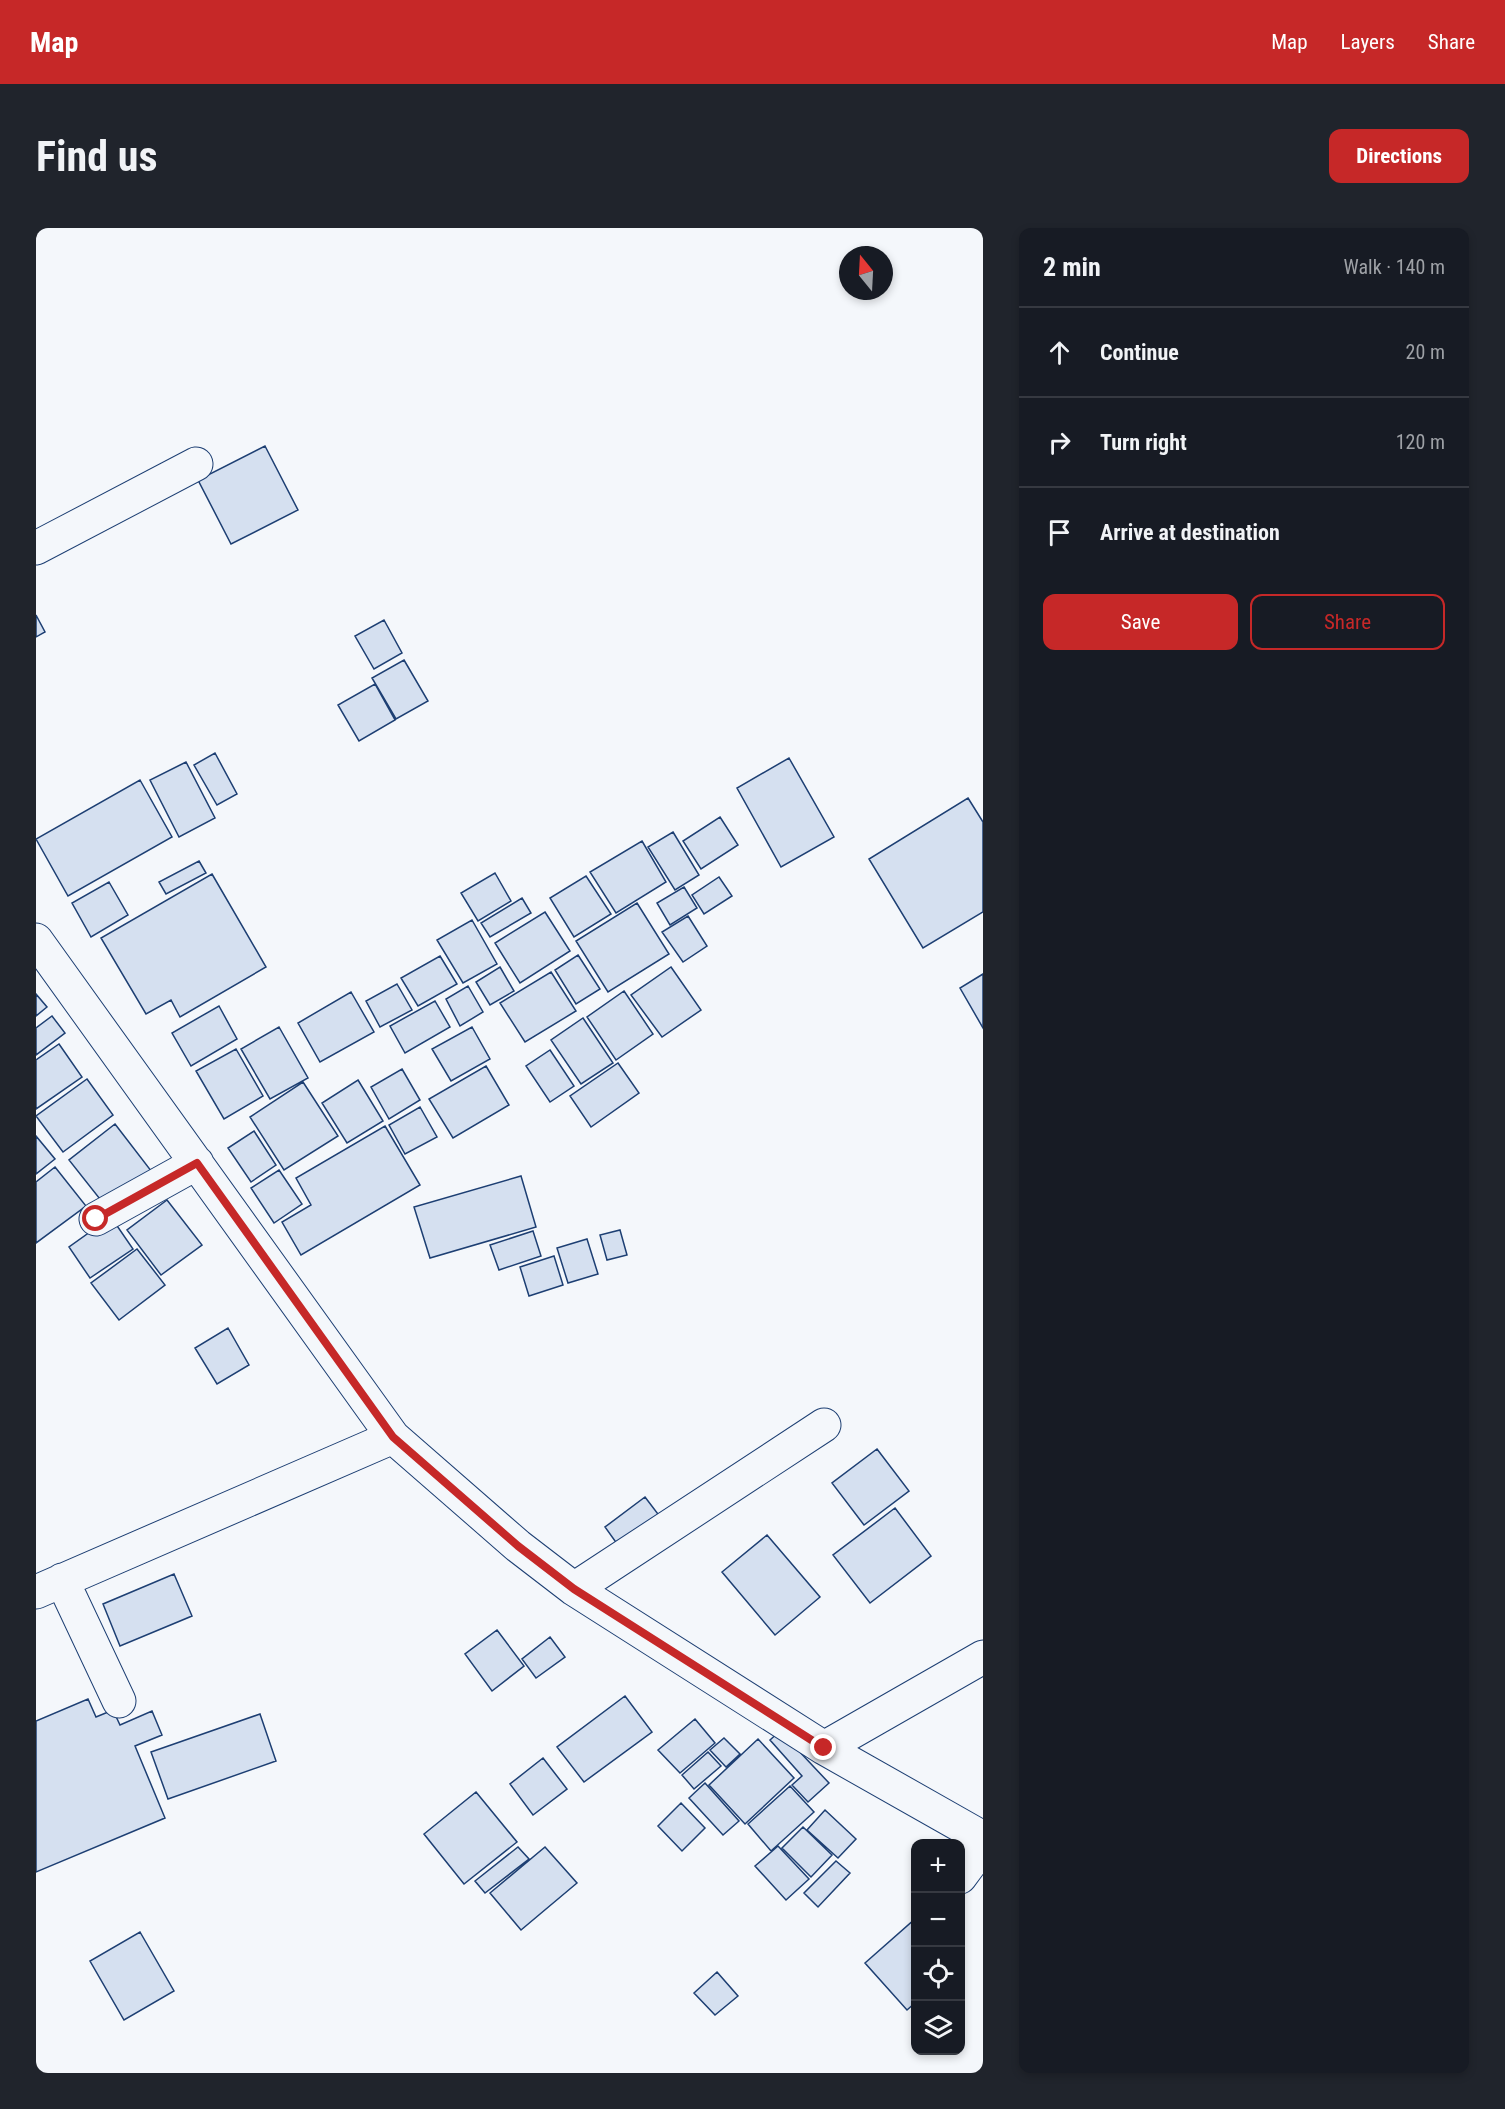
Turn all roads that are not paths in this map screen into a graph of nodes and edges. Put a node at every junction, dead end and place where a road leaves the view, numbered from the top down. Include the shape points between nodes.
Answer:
1 (196, 464) dead end
2 (36, 548) edge
3 (36, 940) edge
4 (197, 1163) junction
5 (96, 1219) dead end
6 (824, 1425) dead end
7 (393, 1437) junction
8 (49, 1586) edge
9 (574, 1589) junction
10 (983, 1658) edge
11 (118, 1701) dead end
12 (824, 1748) junction
13 (983, 1838) edge
14 (983, 1846) edge
15 (965, 1870) edge

1 - 2 street
3 - 4 street
4 - 5 street
4 - 7 street
6 - 9 street
7 - 8 street
7 - 9 street via 518,1546
8 - 11 street
9 - 12 street
10 - 12 street
12 - 13 street
14 - 15 street

